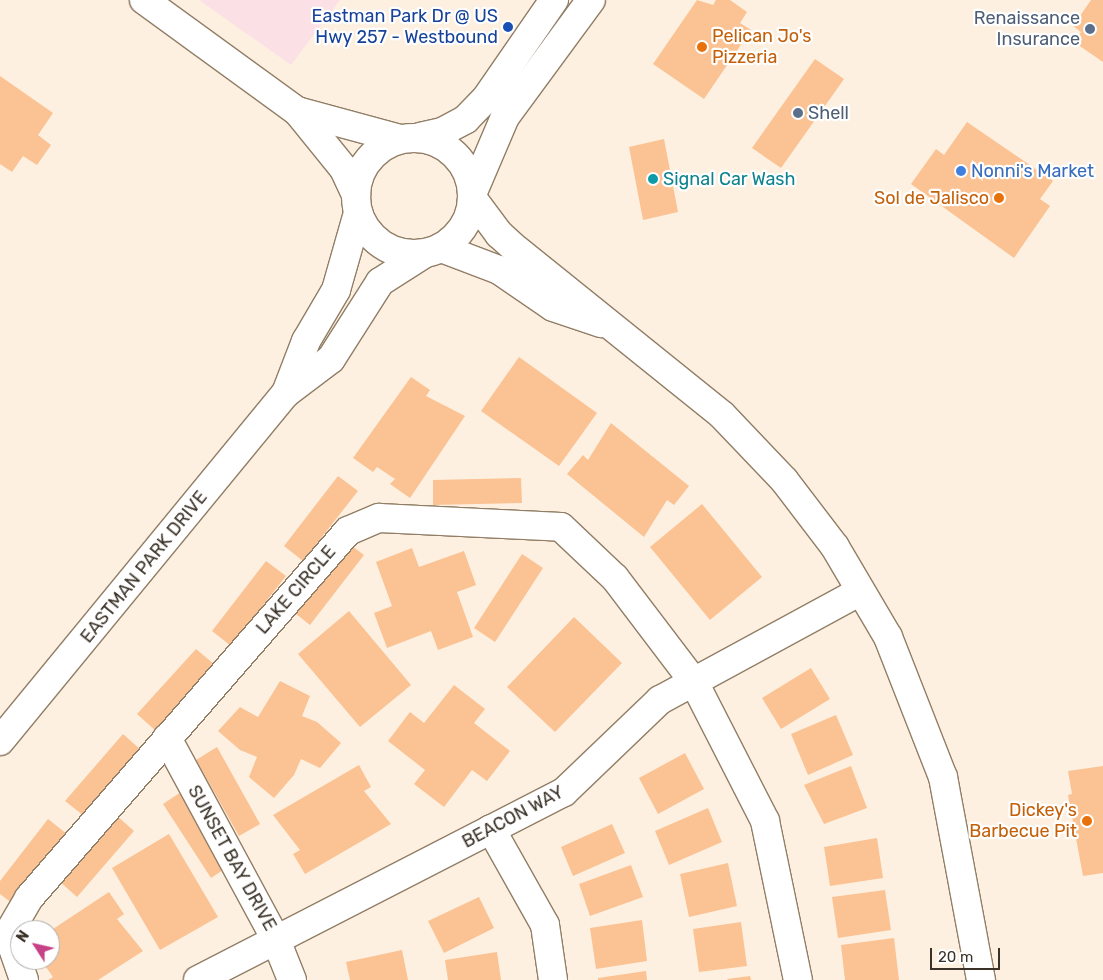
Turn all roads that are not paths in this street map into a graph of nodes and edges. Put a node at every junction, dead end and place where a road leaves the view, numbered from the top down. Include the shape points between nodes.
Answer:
1 (144, 0) edge
2 (554, 0) edge
3 (591, 0) edge
4 (297, 111) junction
5 (410, 138) junction
6 (473, 195) junction
7 (357, 204) junction
8 (433, 251) junction
9 (607, 326) junction
10 (286, 393) junction
11 (859, 592) junction
12 (694, 682) junction
13 (167, 738) junction
14 (0, 741) edge
15 (491, 830) junction
16 (276, 940) junction
17 (24, 980) edge
18 (198, 980) edge
19 (292, 980) edge
20 (553, 980) edge
21 (798, 980) edge
22 (981, 980) edge

1 - 4 street
2 - 5 street via 487,97 466,119 442,132
3 - 6 street via 506,117
4 - 5 street
4 - 7 street via 344,169
5 - 6 street via 450,149 470,176
5 - 7 street via 368,159
6 - 8 street via 457,236
6 - 9 street via 499,234 567,286
7 - 8 street via 376,241 407,254
7 - 10 street, EASTMAN PARK DRIVE via 336,290 306,341
8 - 9 street via 499,270 553,307
8 - 10 street, EASTMAN PARK DRIVE via 380,282 331,359
9 - 11 street via 689,387 755,447 814,517
10 - 14 street, EASTMAN PARK DRIVE
11 - 12 street, BEACON WAY
11 - 22 street via 888,638 911,687 942,777
12 - 13 street, LAKE CIRCLE via 615,578 561,528 378,518 348,531
12 - 15 street, BEACON WAY via 660,700 564,792
12 - 21 street, LAKE CIRCLE via 765,821
13 - 16 street, SUNSET BAY DRIVE
13 - 17 street, LAKE CIRCLE via 29,898 12,926 8,934
15 - 16 street, BEACON WAY
15 - 20 street via 546,925
16 - 18 street, BEACON WAY
16 - 19 street, SUNSET BAY DRIVE

